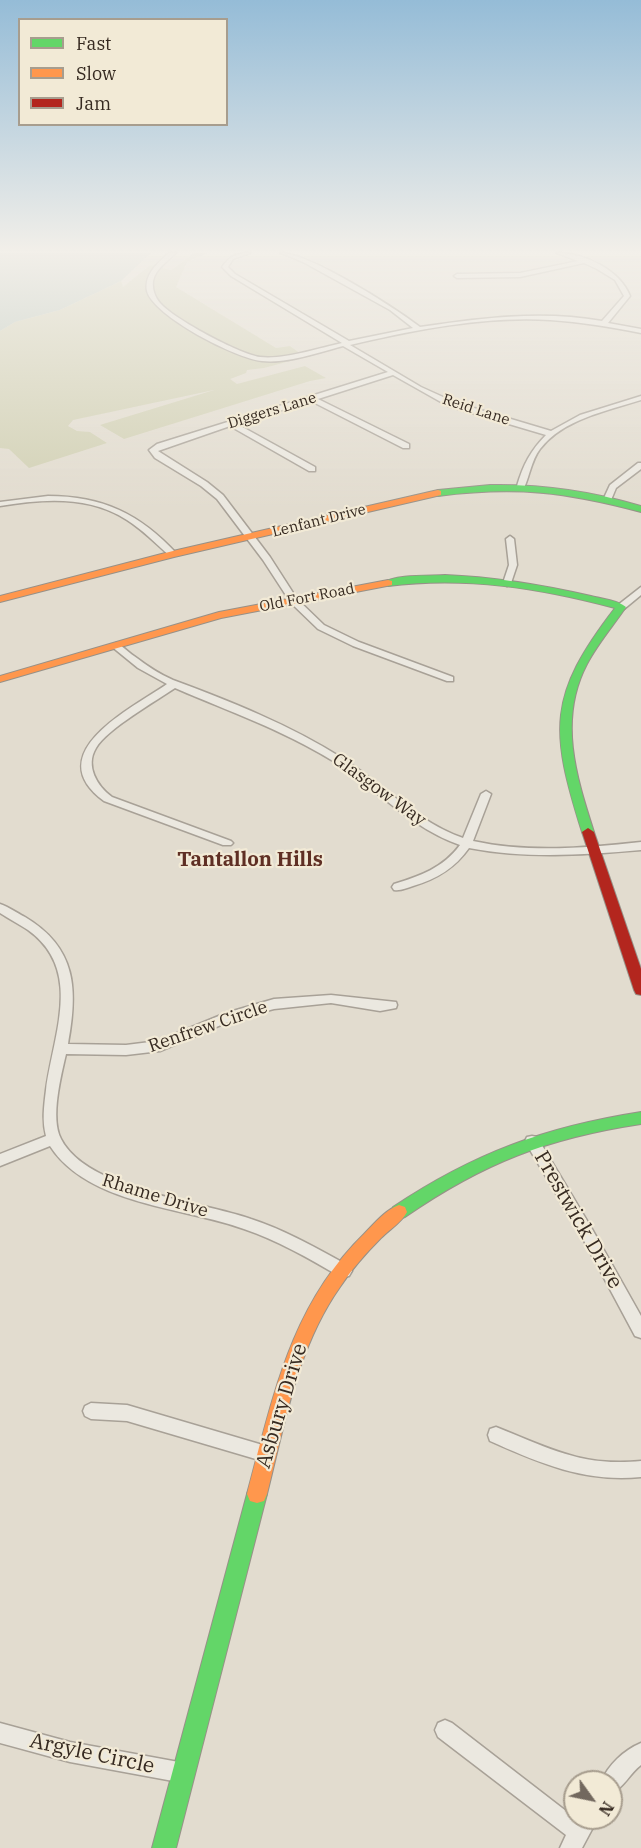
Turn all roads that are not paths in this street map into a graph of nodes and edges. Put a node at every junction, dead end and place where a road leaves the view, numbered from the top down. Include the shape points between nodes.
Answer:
1 (212, 339) edge
2 (338, 339) edge
3 (369, 339) edge
4 (346, 344) junction
5 (393, 373) junction
6 (641, 398) edge
7 (312, 399) junction
8 (231, 424) junction
9 (549, 433) junction
10 (406, 446) dead end
11 (641, 465) edge
12 (312, 469) dead end
13 (521, 486) junction
14 (608, 498) junction
15 (0, 504) edge
16 (641, 509) edge
17 (250, 538) junction
18 (510, 539) dead end
19 (173, 554) junction
20 (507, 583) junction
21 (641, 590) edge
22 (0, 599) edge
23 (294, 601) junction
24 (621, 607) junction
25 (116, 646) junction
26 (450, 679) dead end
27 (0, 680) edge
28 (175, 683) junction
29 (486, 794) dead end
30 (227, 843) dead end
31 (468, 843) junction
32 (641, 846) edge
33 (594, 851) junction
34 (398, 887) dead end
35 (0, 908) edge
36 (641, 989) edge
37 (391, 1005) dead end
38 (61, 1049) junction
39 (641, 1118) edge
40 (54, 1139) junction
41 (532, 1141) junction
42 (0, 1160) edge
43 (344, 1271) junction
44 (641, 1331) edge
45 (91, 1411) dead end
46 (496, 1435) dead end
47 (266, 1454) junction
48 (641, 1469) edge
49 (445, 1730) dead end
50 (0, 1733) edge
51 (641, 1753) edge
52 (621, 1770) edge
53 (184, 1773) junction
54 (579, 1833) edge
55 (164, 1848) edge

1 - 4 street via 262,361
2 - 4 street, Reid Lane
3 - 4 street
4 - 5 street, Reid Lane
5 - 7 street, Diggers Lane
5 - 9 street, Reid Lane via 450,404
6 - 9 street
7 - 8 street, Diggers Lane
7 - 10 street
8 - 12 street
8 - 17 street, Diggers Lane via 153,450 213,491
9 - 13 street via 529,457
11 - 14 street via 613,487
13 - 14 street, Lenfant Drive
13 - 17 street, Lenfant Drive via 468,487 426,495
14 - 16 street, Lenfant Drive
15 - 19 street via 27,498 88,501 126,515
17 - 19 street, Lenfant Drive
17 - 23 street
18 - 20 street via 513,565
19 - 22 street, Lenfant Drive
20 - 23 street, Old Fort Road via 431,579 392,582
20 - 24 street, Old Fort Road
21 - 24 street
23 - 25 street, Old Fort Road via 219,615
23 - 26 street via 321,627
24 - 33 street via 586,652 565,715 566,763
25 - 27 street, Old Fort Road
25 - 28 street, Glasgow Way via 129,659
28 - 30 street via 95,742 87,758 89,776 95,788 108,799
28 - 31 street, Glasgow Way via 306,740 355,771 415,819
29 - 31 street
31 - 33 street, Glasgow Way via 506,850
31 - 34 street via 442,870
32 - 33 street, Glasgow Way
33 - 36 street
35 - 38 street via 30,924 61,962 69,991
37 - 38 street, Renfrew Circle via 331,999 274,1004 231,1016 160,1046
38 - 40 street via 50,1100
39 - 41 street, Asbury Drive via 581,1127
40 - 42 street
40 - 43 street, Rhame Drive via 70,1160 101,1181 248,1224
41 - 43 street, Asbury Drive via 482,1161 418,1199 388,1222
41 - 44 street, Prestwick Drive
43 - 47 street, Asbury Drive via 301,1341
45 - 47 street via 127,1413
46 - 48 street via 528,1450 593,1470
47 - 53 street, Asbury Drive
49 - 54 street
50 - 53 street, Argyle Circle via 70,1752
51 - 52 street
53 - 55 street, Asbury Drive

